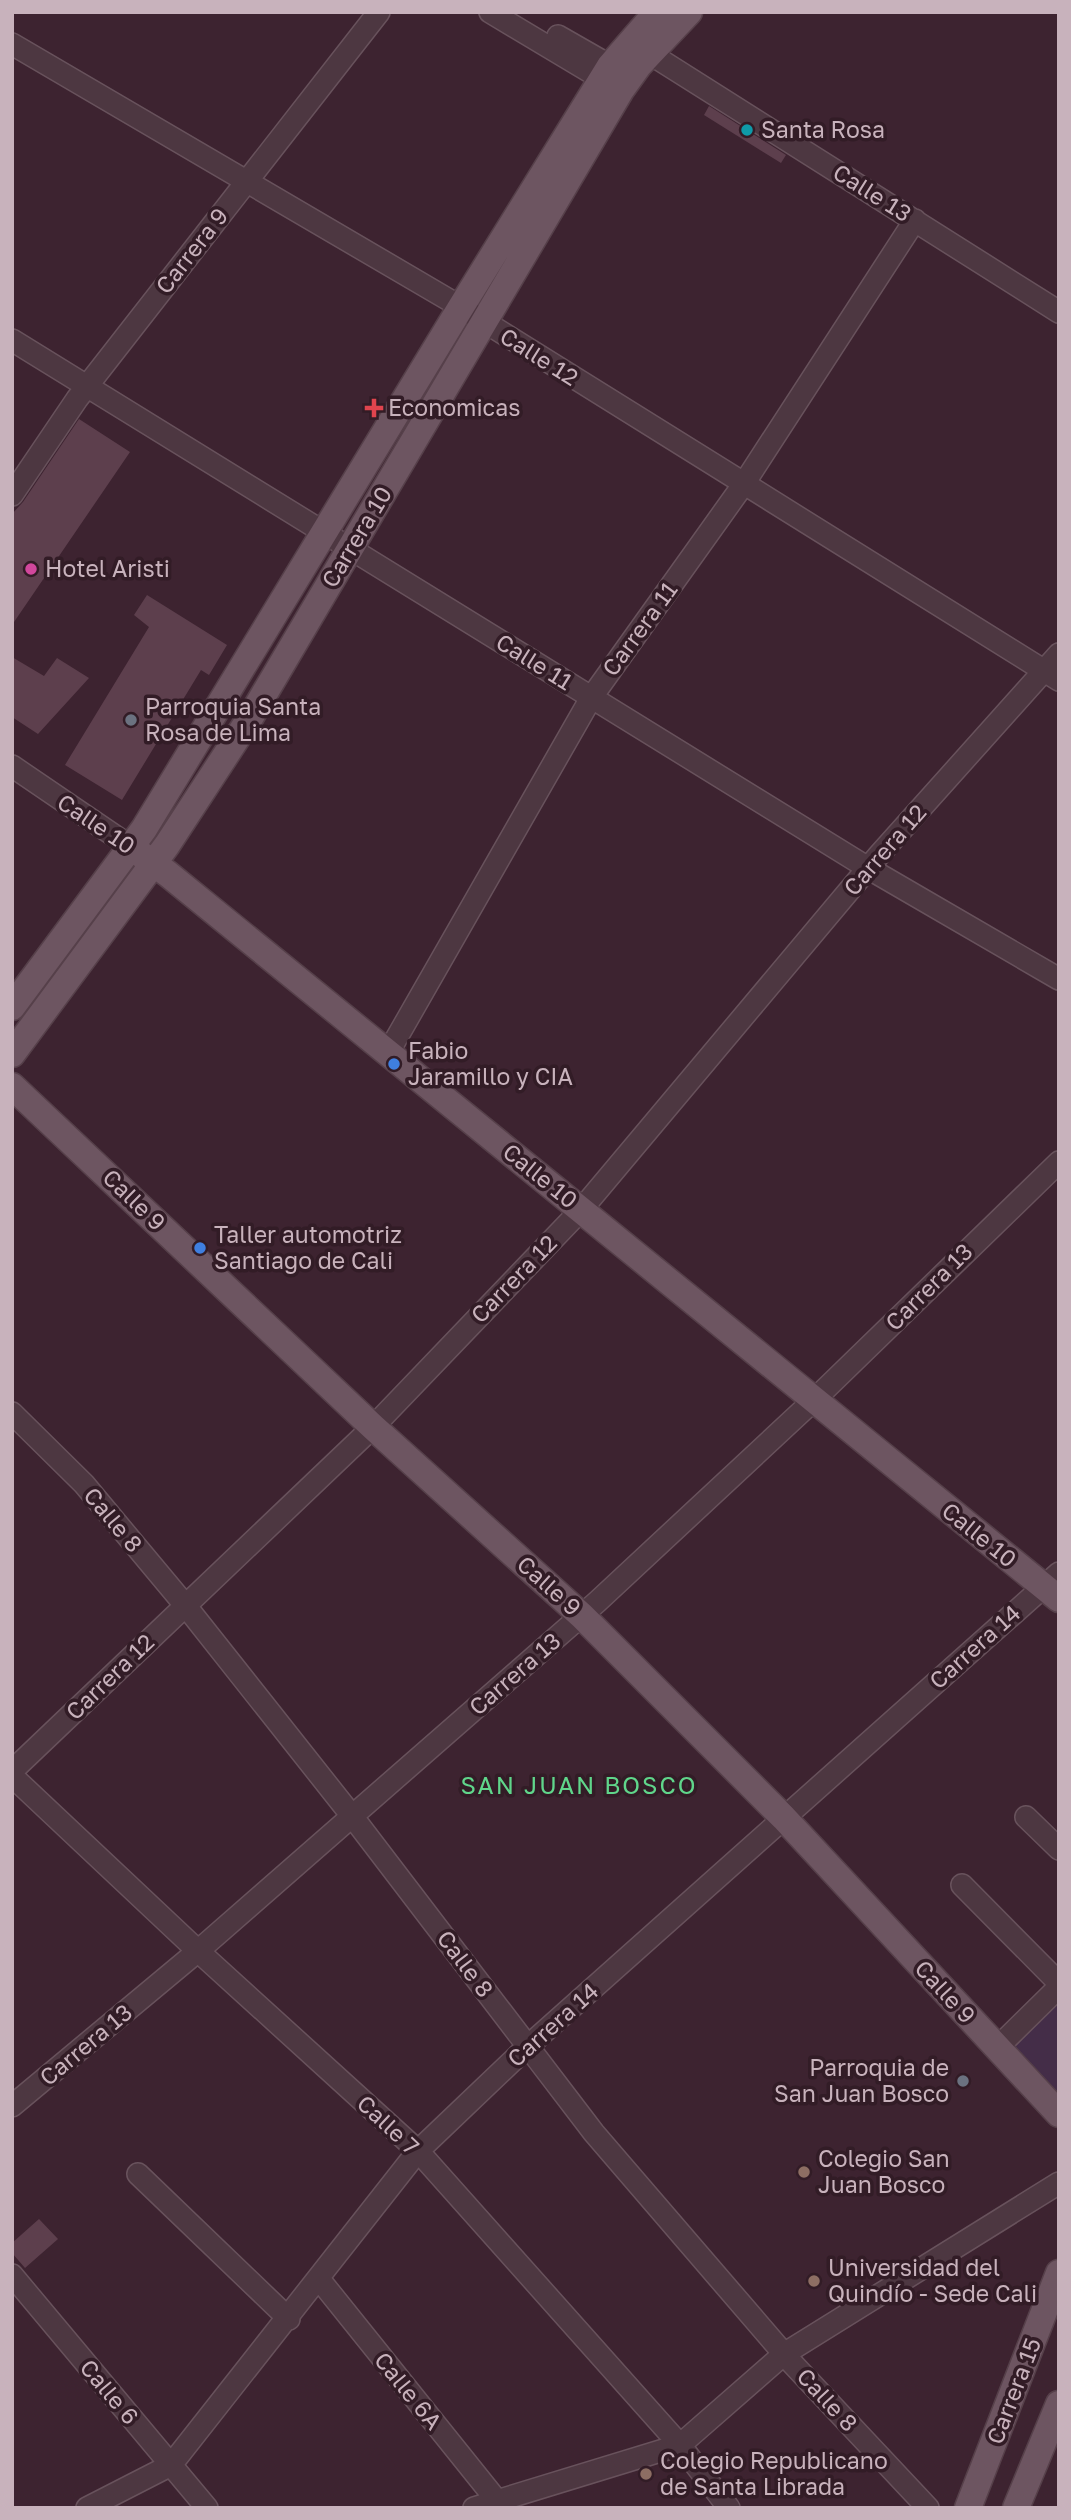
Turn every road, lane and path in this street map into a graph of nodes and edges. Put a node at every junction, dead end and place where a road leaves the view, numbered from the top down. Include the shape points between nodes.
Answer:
1 (379, 12) edge
2 (490, 12) edge
3 (517, 12) edge
4 (657, 12) edge
5 (689, 12) edge
6 (12, 44) edge
7 (649, 53) junction
8 (614, 74) junction
9 (248, 180) junction
10 (915, 220) junction
11 (461, 307) junction
12 (1059, 312) edge
13 (484, 322) junction
14 (12, 340) edge
15 (87, 386) junction
16 (743, 485) junction
17 (12, 495) edge
18 (324, 533) junction
19 (350, 549) junction
20 (1059, 654) edge
21 (1052, 676) edge
22 (591, 698) junction
23 (12, 766) edge
24 (131, 847) junction
25 (154, 863) junction
26 (868, 868) junction
27 (1059, 979) edge
28 (12, 1007) edge
29 (388, 1053) junction
30 (12, 1054) edge
31 (12, 1086) edge
32 (1059, 1162) edge
33 (581, 1210) junction
34 (814, 1400) junction
35 (12, 1413) edge
36 (373, 1427) junction
37 (1054, 1586) edge
38 (185, 1605) junction
39 (582, 1616) junction
40 (12, 1774) edge
41 (352, 1816) junction
42 (1026, 1817) dead end
43 (784, 1818) junction
44 (1059, 1849) edge
45 (962, 1885) dead end
46 (198, 1951) junction
47 (1059, 1985) edge
48 (527, 2046) junction
49 (997, 2048) junction
50 (12, 2106) edge
51 (1059, 2114) edge
52 (418, 2151) junction
53 (138, 2174) dead end
54 (1059, 2183) edge
55 (1059, 2273) edge
56 (12, 2275) edge
57 (319, 2279) junction
58 (289, 2319) junction
59 (784, 2354) junction
60 (1059, 2404) edge
61 (680, 2445) junction
62 (171, 2465) junction
63 (498, 2502) junction
64 (88, 2508) edge
65 (207, 2508) edge
66 (474, 2508) edge
67 (729, 2508) edge
68 (928, 2508) edge
69 (968, 2508) edge
70 (1016, 2508) edge

1 - 9 street, Carrera 9
2 - 8 street
3 - 8 street
4 - 8 main road, Carrera 10
5 - 7 main road, Carrera 10
6 - 9 street, Calle 12
7 - 8 main road, Carrera 10
7 - 10 street, Calle 13
8 - 11 main road, Carrera 10
8 - 13 main road, Carrera 10
9 - 11 street, Calle 12
9 - 15 street, Carrera 9
10 - 12 street, Calle 13
10 - 16 street, Carrera 11
11 - 13 street, Calle 12
11 - 18 main road, Carrera 10
13 - 16 street, Calle 12
13 - 19 main road, Carrera 10
14 - 15 street, Calle 11
15 - 17 street, Carrera 9
15 - 18 street, Calle 11
16 - 21 street, Calle 12
16 - 22 street, Carrera 11
18 - 19 street, Calle 11
18 - 24 main road, Carrera 10
19 - 22 street, Calle 11
19 - 25 main road, Carrera 10 via 250,718
20 - 21 street, Carrera 12
21 - 26 street, Carrera 12
22 - 26 street, Calle 11
22 - 29 street, Carrera 11
23 - 24 street, Calle 10
24 - 25 main road, Calle 10
24 - 28 main road, Carrera 10
25 - 29 main road, Calle 10
25 - 30 main road, Carrera 10
26 - 27 street, Calle 11
26 - 33 street, Carrera 12
29 - 33 main road, Calle 10
31 - 36 main road, Calle 9
32 - 34 street, Carrera 13
33 - 34 main road, Calle 10
33 - 36 street, Carrera 12
34 - 37 main road, Calle 10
34 - 39 street, Carrera 13
35 - 38 street, Calle 8 via 84,1484
36 - 38 street, Carrera 12
36 - 39 main road, Calle 9
37 - 43 street, Carrera 14
38 - 40 street, Carrera 12
38 - 41 street, Calle 8
39 - 41 street, Carrera 13
39 - 43 main road, Calle 9
40 - 46 street, Calle 7
41 - 46 street, Carrera 13
41 - 48 street, Calle 8
42 - 44 street
43 - 48 street, Carrera 14
43 - 49 main road, Calle 9
45 - 47 street
46 - 50 street, Carrera 13
46 - 52 street, Calle 7
47 - 49 street
48 - 52 street, Carrera 14
48 - 59 street, Calle 8 via 594,2133
49 - 51 main road, Calle 9
52 - 57 street, Carrera 14
52 - 61 street, Calle 7
53 - 58 street
54 - 59 street
55 - 69 main road, Carrera 15
56 - 62 street, Calle 6
57 - 58 street, Carrera 14
57 - 63 street, Calle 6A
58 - 62 street, Carrera 14
59 - 61 street
59 - 68 street, Calle 8
60 - 70 main road, Carrera 15
61 - 63 street
61 - 67 street, Calle 7
62 - 64 street, Carrera 14
62 - 65 street, Calle 6
63 - 66 street

